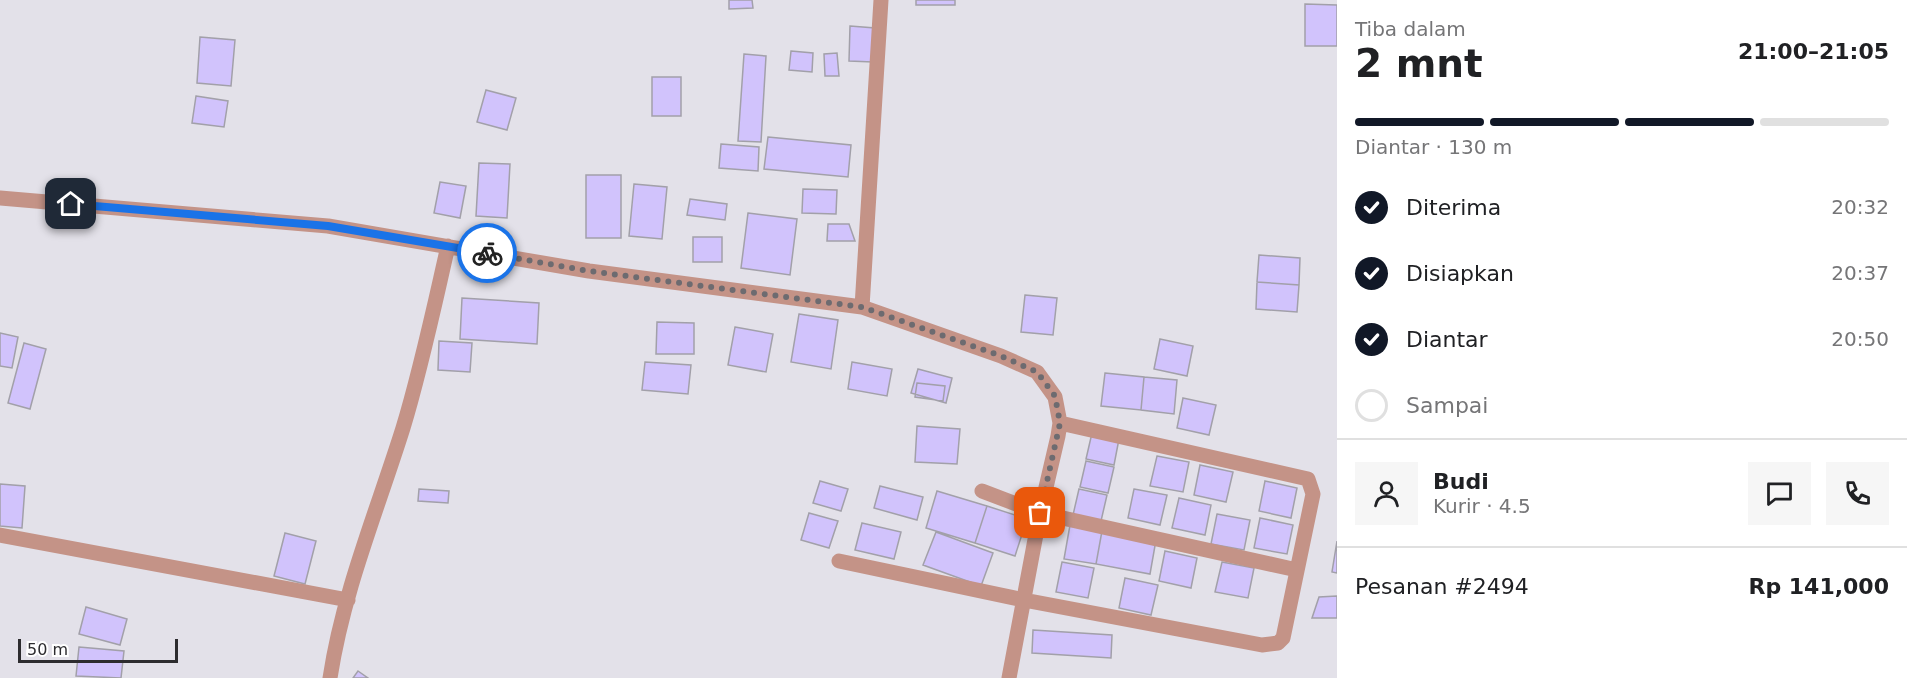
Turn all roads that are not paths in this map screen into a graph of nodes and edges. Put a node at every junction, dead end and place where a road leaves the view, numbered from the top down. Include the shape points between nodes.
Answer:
1 (881, 0) edge
2 (0, 198) edge
3 (448, 246) junction
4 (862, 307) junction
5 (1060, 423) junction
6 (982, 491) dead end
7 (1040, 513) junction
8 (0, 535) edge
9 (839, 561) dead end
10 (1297, 570) junction
11 (348, 600) junction
12 (1023, 600) junction
13 (330, 678) edge
14 (1009, 678) edge

1 - 4 street
2 - 3 street via 328,226
3 - 4 street via 589,271
3 - 11 street via 403,427
4 - 5 street via 1037,372 1055,396
5 - 7 street
5 - 10 street via 1308,479 1313,494
6 - 7 street
7 - 10 street
7 - 12 street
8 - 11 street
9 - 12 street
10 - 12 street via 1283,638 1272,646
11 - 13 street
12 - 14 street

